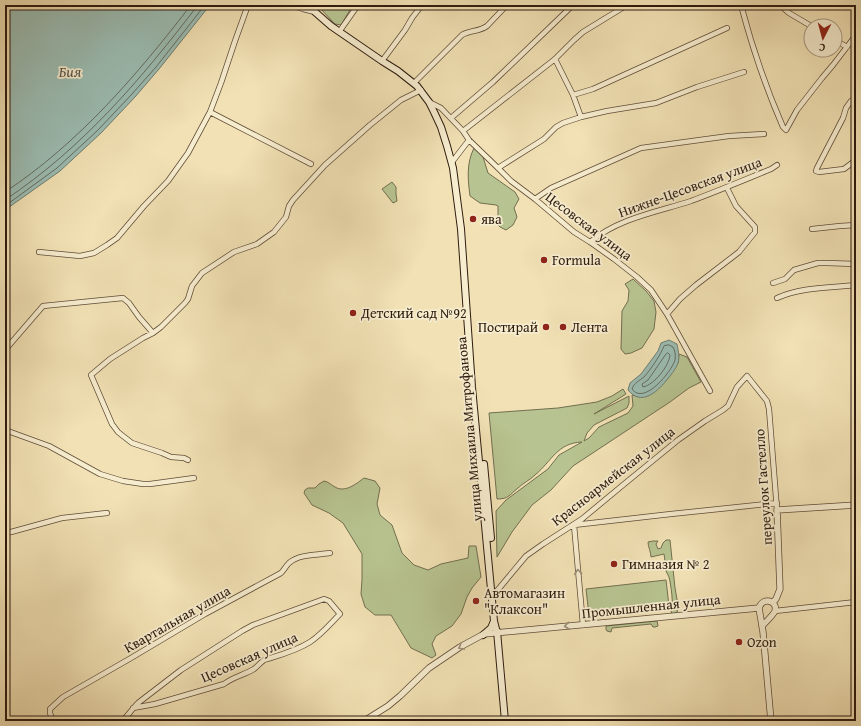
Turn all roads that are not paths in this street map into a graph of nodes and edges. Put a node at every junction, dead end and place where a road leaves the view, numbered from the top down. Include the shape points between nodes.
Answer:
1 (248, 5) edge
2 (291, 5) edge
3 (310, 5) edge
4 (358, 5) edge
5 (422, 5) edge
6 (506, 5) edge
7 (573, 5) edge
8 (628, 5) edge
9 (741, 5) edge
10 (780, 5) edge
11 (315, 12) junction
12 (803, 21) edge
13 (727, 28) dead end
14 (339, 32) junction
15 (856, 35) edge
16 (843, 45) edge
17 (847, 47) junction
18 (555, 59) junction
19 (382, 61) junction
20 (744, 72) dead end
21 (414, 83) junction
22 (421, 90) junction
23 (573, 95) junction
24 (856, 98) edge
25 (429, 102) junction
26 (210, 112) junction
27 (581, 117) junction
28 (451, 118) junction
29 (463, 131) junction
30 (764, 134) dead end
31 (469, 140) junction
32 (856, 160) edge
33 (452, 162) junction
34 (311, 164) dead end
35 (777, 165) dead end
36 (498, 168) junction
37 (727, 188) junction
38 (535, 199) junction
39 (856, 226) edge
40 (812, 230) dead end
41 (590, 242) junction
42 (39, 252) dead end
43 (856, 264) edge
44 (773, 283) dead end
45 (856, 285) edge
46 (777, 298) dead end
47 (667, 314) junction
48 (153, 333) junction
49 (5, 350) edge
50 (747, 376) joint
51 (710, 391) dead end
52 (5, 430) edge
53 (188, 460) dead end
54 (194, 478) dead end
55 (777, 503) junction
56 (856, 506) edge
57 (777, 510) junction
58 (107, 513) dead end
59 (574, 525) junction
60 (5, 533) edge
61 (330, 554) dead end
62 (493, 593) junction
63 (856, 602) edge
64 (774, 607) junction
65 (759, 610) junction
66 (770, 617) junction
67 (494, 621) junction
68 (583, 625) junction
69 (762, 626) junction
70 (497, 634) junction
71 (483, 635) junction
72 (133, 708) junction
73 (53, 721) edge
74 (122, 721) edge
75 (364, 721) edge
76 (505, 721) edge
77 (771, 721) edge

1 - 26 street
2 - 11 street
3 - 11 main road, улица Михаила Митрофанова
4 - 14 street
5 - 19 street
6 - 21 street via 483,29 470,31 462,36
7 - 28 street via 493,82
8 - 18 street via 584,32
9 - 17 street via 766,86 786,130 797,110
10 - 12 street
11 - 14 main road, улица Михаила Митрофанова
13 - 23 street via 593,89
14 - 19 main road, улица Михаила Митрофанова
15 - 17 street
16 - 17 street
18 - 23 street
18 - 29 street
19 - 21 main road, улица Михаила Митрофанова
20 - 27 street via 656,103
21 - 22 main road, улица Михаила Митрофанова
22 - 25 main road, улица Михаила Митрофанова
22 - 48 street via 401,100 325,165 293,200 286,217 274,232 257,244 234,252 202,273 192,286 185,303
23 - 27 street
24 - 32 street via 846,108 816,171 844,169
25 - 28 street, Цесовская улица via 441,108
25 - 33 main road, улица Михаила Митрофанова via 441,127
26 - 34 street
26 - 42 street via 172,177 116,238 94,253 80,256
27 - 36 street via 559,125 544,139
28 - 29 street, Цесовская улица
29 - 31 street, Цесовская улица
30 - 38 street via 641,148 550,188
31 - 33 street
31 - 36 street, Цесовская улица
33 - 62 main road, улица Михаила Митрофанова via 462,245
35 - 37 street, Нижне-Цесовская улица
36 - 38 street, Цесовская улица
37 - 41 street, Нижне-Цесовская улица via 625,222 599,234
37 - 47 street via 736,206 754,227 755,232 739,252 696,285
38 - 41 street, Цесовская улица
39 - 40 street
41 - 47 street, Цесовская улица via 638,277 651,290
43 - 44 street via 811,264 796,269 785,279
45 - 46 street via 823,287
47 - 51 street, Цесовская улица
48 - 49 street via 123,298 43,306
48 - 53 street via 90,375 112,424 122,436 132,443 171,457
50 - 55 street, переулок Гастелло via 767,400
50 - 59 street, Красноармейская улица via 737,387 728,406 678,440
52 - 54 street via 49,446 112,478 143,484
55 - 57 street, переулок Гастелло
55 - 59 street
56 - 57 street
57 - 64 street, переулок Гастелло via 780,589
58 - 60 street via 62,518
59 - 62 street, Красноармейская улица via 526,556
68 -> 59 street
61 - 73 street, Квартальная улица via 293,560 280,573 63,697 50,709
62 - 67 main road, улица Михаила Митрофанова
62 - 70 main road, улица Михаила Митрофанова
63 - 64 street
64 - 65 street via 766,601 760,604
64 - 66 street via 773,615
65 - 66 street via 763,616
65 - 68 street, Промышленная улица
65 - 69 street
66 - 69 street
67 - 70 main road, улица Михаила Митрофанова
67 - 71 main road
68 -> 70 street, Промышленная улица
69 - 77 street
70 - 71 street
70 - 76 main road, улица Михаила Митрофанова
71 -> 75 street via 429,668 388,706
72 - 72 street, Цесовская улица via 220,685 253,669 264,660 294,651 309,643 340,614 324,599 258,623 181,670
72 - 74 street

